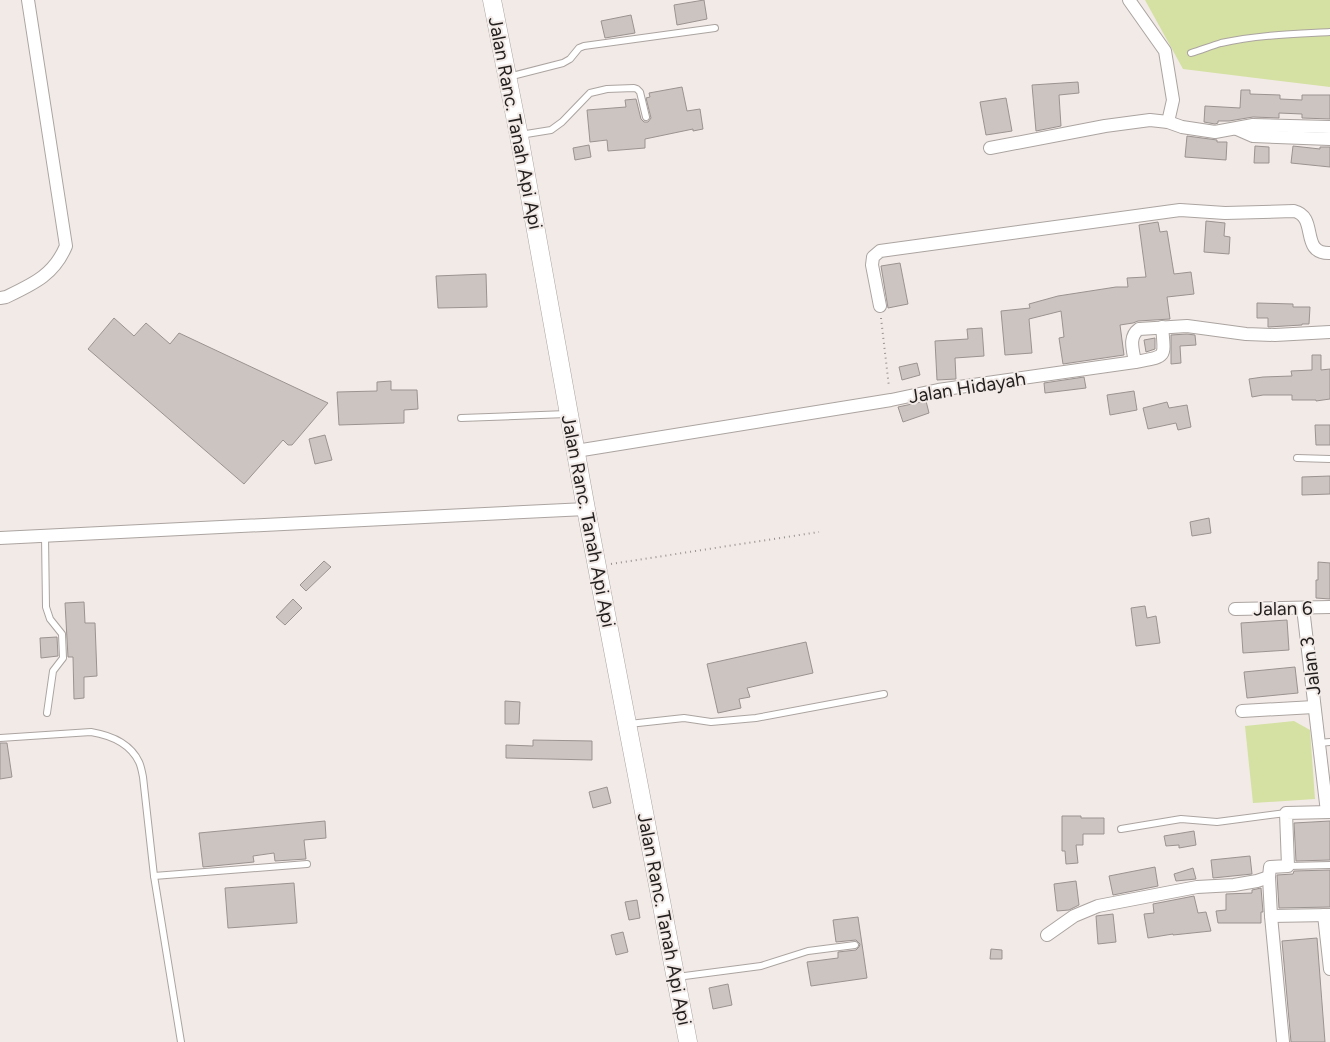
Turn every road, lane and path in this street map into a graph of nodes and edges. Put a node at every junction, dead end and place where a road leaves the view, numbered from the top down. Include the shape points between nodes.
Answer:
1 (28, 0) edge
2 (492, 0) edge
3 (1129, 0) edge
4 (716, 28) dead end
5 (1330, 32) edge
6 (1191, 53) dead end
7 (507, 77) junction
8 (646, 117) dead end
9 (1168, 122) junction
10 (1330, 127) edge
11 (1237, 129) junction
12 (519, 136) junction
13 (1330, 139) edge
14 (990, 148) dead end
15 (1330, 253) edge
16 (0, 298) edge
17 (880, 306) joint
18 (1162, 327) junction
19 (1330, 332) edge
20 (1135, 362) junction
21 (891, 400) junction
22 (569, 414) junction
23 (461, 418) dead end
24 (576, 451) junction
25 (1297, 458) dead end
26 (1330, 459) edge
27 (586, 509) junction
28 (819, 532) dead end
29 (45, 536) junction
30 (0, 538) edge
31 (597, 566) junction
32 (1330, 607) edge
33 (1303, 608) junction
34 (1235, 609) dead end
35 (884, 694) dead end
36 (1314, 707) junction
37 (1242, 710) dead end
38 (47, 713) dead end
39 (628, 724) junction
40 (0, 738) edge
41 (1324, 742) edge
42 (1328, 812) edge
43 (1286, 814) junction
44 (1121, 829) dead end
45 (307, 864) dead end
46 (1330, 865) edge
47 (1288, 866) junction
48 (154, 876) junction
49 (1269, 877) junction
50 (1327, 915) edge
51 (1271, 916) junction
52 (1047, 935) dead end
53 (855, 945) dead end
54 (1330, 969) edge
55 (676, 977) junction
56 (181, 1042) edge
57 (688, 1042) edge
58 (1283, 1042) edge

1 - 16 street via 66,246 54,268 38,281
2 - 7 street, Jalan Ranc. Tanah Api Api
3 - 9 street via 1164,51 1173,100
4 - 7 lane via 584,46 563,63
5 - 6 lane via 1241,40
7 - 12 street, Jalan Ranc. Tanah Api Api
8 - 12 lane via 637,89 607,89 590,93 551,130
9 - 11 street via 1215,132
9 - 14 street via 1150,120 1105,126
10 - 11 street via 1253,125
11 - 13 street via 1253,136
12 - 22 street, Jalan Ranc. Tanah Api Api
15 - 17 street via 1313,247 1306,222 1298,212 1180,210 880,251 873,257 872,264
17 - 21 path
18 - 19 street via 1187,326 1275,335
18 - 20 street, Jalan Hidayah via 1162,355
18 - 20 street via 1139,329 1133,333
20 - 21 street, Jalan Hidayah via 938,390
21 - 24 street, Jalan Hidayah
22 - 23 lane
22 - 24 street, Jalan Ranc. Tanah Api Api
24 - 27 street, Jalan Ranc. Tanah Api Api
25 - 26 lane
27 - 29 street
27 - 31 street, Jalan Ranc. Tanah Api Api
28 - 31 path
29 - 30 street
29 - 38 lane via 46,608 62,634 63,658 53,671
31 - 39 street, Jalan Ranc. Tanah Api Api
32 - 33 street, Jalan 6
33 - 34 street, Jalan 6
33 - 36 street, Jalan 3
35 - 39 lane via 756,718 712,722 684,718
36 - 37 street
36 - 41 street, Jalan 3
39 - 55 street, Jalan Ranc. Tanah Api Api
40 - 48 lane via 91,732 105,734 131,750 139,762 143,778
41 - 42 street, Jalan 3
42 - 43 street
43 - 44 lane via 1216,822 1181,819
43 - 47 street
45 - 48 lane
46 - 47 lane
47 - 49 street via 1270,867
48 - 56 lane
49 - 51 street
49 - 52 street via 1098,906 1074,916
50 - 51 street
50 - 54 street
51 - 58 street
53 - 55 lane via 808,951 761,966
55 - 57 street, Jalan Ranc. Tanah Api Api

